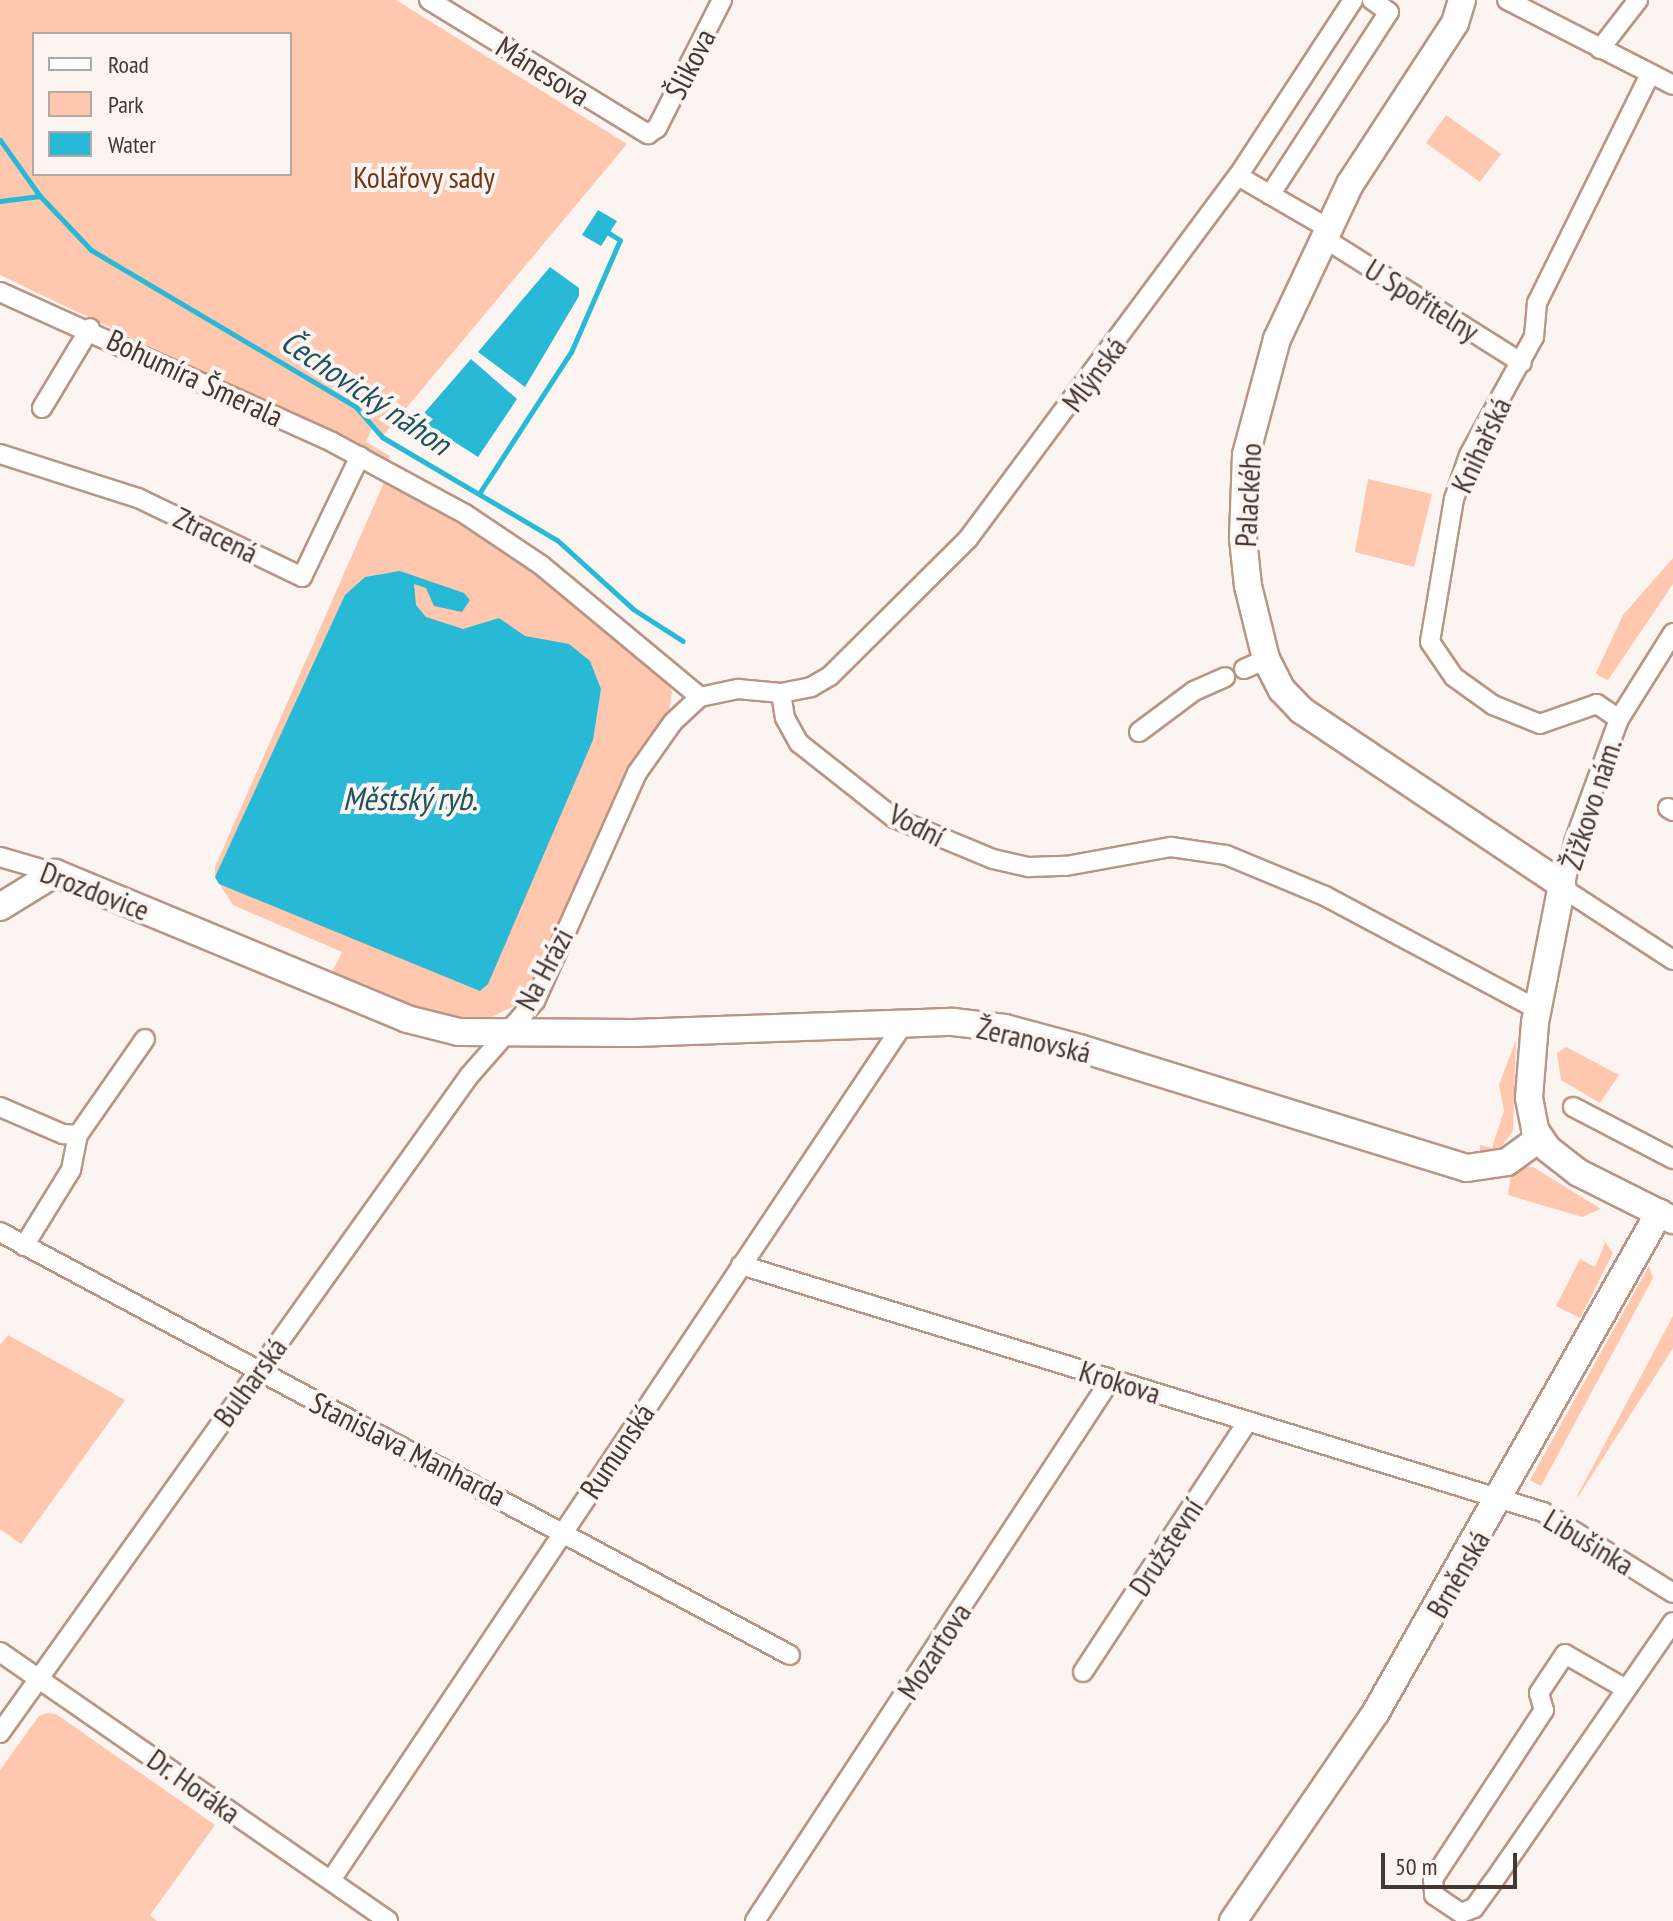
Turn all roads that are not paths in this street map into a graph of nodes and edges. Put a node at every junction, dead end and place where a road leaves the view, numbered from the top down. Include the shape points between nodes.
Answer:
1 (429, 0) edge
2 (722, 0) edge
3 (1353, 0) edge
4 (1372, 0) edge
5 (1462, 0) edge
6 (1507, 0) edge
7 (1638, 0) edge
8 (1600, 49) junction
9 (1649, 76) junction
10 (1673, 85) edge
11 (657, 128) joint
12 (1238, 176) junction
13 (1270, 195) junction
14 (1324, 232) junction
15 (0, 292) edge
16 (90, 328) junction
17 (1522, 363) junction
18 (42, 408) dead end
19 (0, 454) edge
20 (360, 456) junction
21 (1673, 633) edge
22 (1225, 677) dead end
23 (781, 693) junction
24 (700, 697) junction
25 (1597, 704) joint
26 (1619, 719) junction
27 (1139, 732) dead end
28 (0, 857) edge
29 (55, 873) junction
30 (1564, 889) junction
31 (0, 907) edge
32 (188, 928) joint
33 (1673, 960) edge
34 (1537, 1009) junction
35 (904, 1023) junction
36 (504, 1035) junction
37 (145, 1039) dead end
38 (0, 1107) edge
39 (1573, 1107) dead end
40 (78, 1135) junction
41 (1539, 1139) junction
42 (1673, 1159) edge
43 (1666, 1217) edge
44 (0, 1232) edge
45 (24, 1246) junction
46 (741, 1265) junction
47 (258, 1372) junction
48 (1111, 1379) junction
49 (1248, 1421) junction
50 (1500, 1499) junction
51 (564, 1530) junction
52 (1673, 1593) edge
53 (1673, 1622) edge
54 (0, 1652) edge
55 (790, 1655) dead end
56 (1083, 1672) dead end
57 (38, 1679) junction
58 (1626, 1689) junction
59 (0, 1733) edge
60 (331, 1880) junction
61 (388, 1921) edge
62 (755, 1921) edge
63 (1233, 1921) edge

1 - 11 street, Mánesova via 633,128 648,134
2 - 11 street, Šlikova
3 - 12 street, Mlýnská
4 - 13 street via 1389,12
5 - 14 main road, Palackého via 1455,23
6 - 8 street
7 - 8 street
8 - 9 street
9 - 10 street
9 - 17 street, Knihařská via 1537,303 1534,337
12 - 13 street, U Spořitelny
12 - 23 street, Mlýnská via 947,563 830,676 811,687
13 - 14 street, U Spořitelny
14 - 17 street, U Spořitelny
14 - 30 main road, Palackého via 1266,370 1246,455 1244,561 1255,664 1315,720
15 - 16 street, Bohumíra Šmerala
16 - 18 street
16 - 20 street, Bohumíra Šmerala
17 - 25 street, Knihařská via 1469,455 1454,499 1430,642 1454,677 1493,705 1540,724
19 - 20 street, Ztracená via 138,498 302,577
20 - 24 street, Bohumíra Šmerala via 465,514 541,565
21 - 26 street, Žižkovo nám.
22 - 27 street via 1194,691
23 - 24 street via 738,689
23 - 34 street, Vodní via 791,732 894,818 993,859 1048,868 1171,847 1212,852 1325,896
24 - 36 street, Na Hrázi via 673,722 637,773 535,1001
25 - 26 street, Žižkovo nám.
26 - 30 street, Žižkovo nám. via 1574,842
28 - 29 street, Drozdovice
29 - 31 main road
29 - 32 main road, Drozdovice
30 - 33 street
30 - 34 main road
32 - 36 main road, Na Hrázi via 428,1026
34 - 41 main road via 1529,1098
35 - 36 main road, Žeranovská
35 - 41 main road, Žeranovská via 1005,1028 1467,1168 1507,1162
35 - 46 street, Rumunská
36 - 47 street, Bulharská via 469,1076
37 - 40 street
38 - 40 street via 63,1134
39 - 42 street
40 - 45 street via 71,1170
41 - 43 main road via 1579,1173
43 - 50 main road, Brněnská
44 - 45 street, Stanislava Manharda
45 - 47 street, Stanislava Manharda
46 - 48 street, Krokova
46 - 51 street, Rumunská
47 - 51 street, Stanislava Manharda
47 - 57 street, Bulharská
48 - 49 street, Krokova
48 - 62 street, Mozartova
49 - 50 street, Krokova
49 - 56 street, Družstevní
50 - 52 street, Libušinka via 1543,1512
50 - 63 main road, Brněnská via 1376,1712
51 - 55 street, Stanislava Manharda
51 - 60 street, Rumunská
53 - 58 street
54 - 57 street, Dr. Horáka
57 - 59 street, Bulharská
57 - 60 street, Dr. Horáka
58 - 58 street via 1474,1908 1461,1913 1434,1895 1433,1879 1544,1710 1539,1693 1565,1654
60 - 61 street, Dr. Horáka

